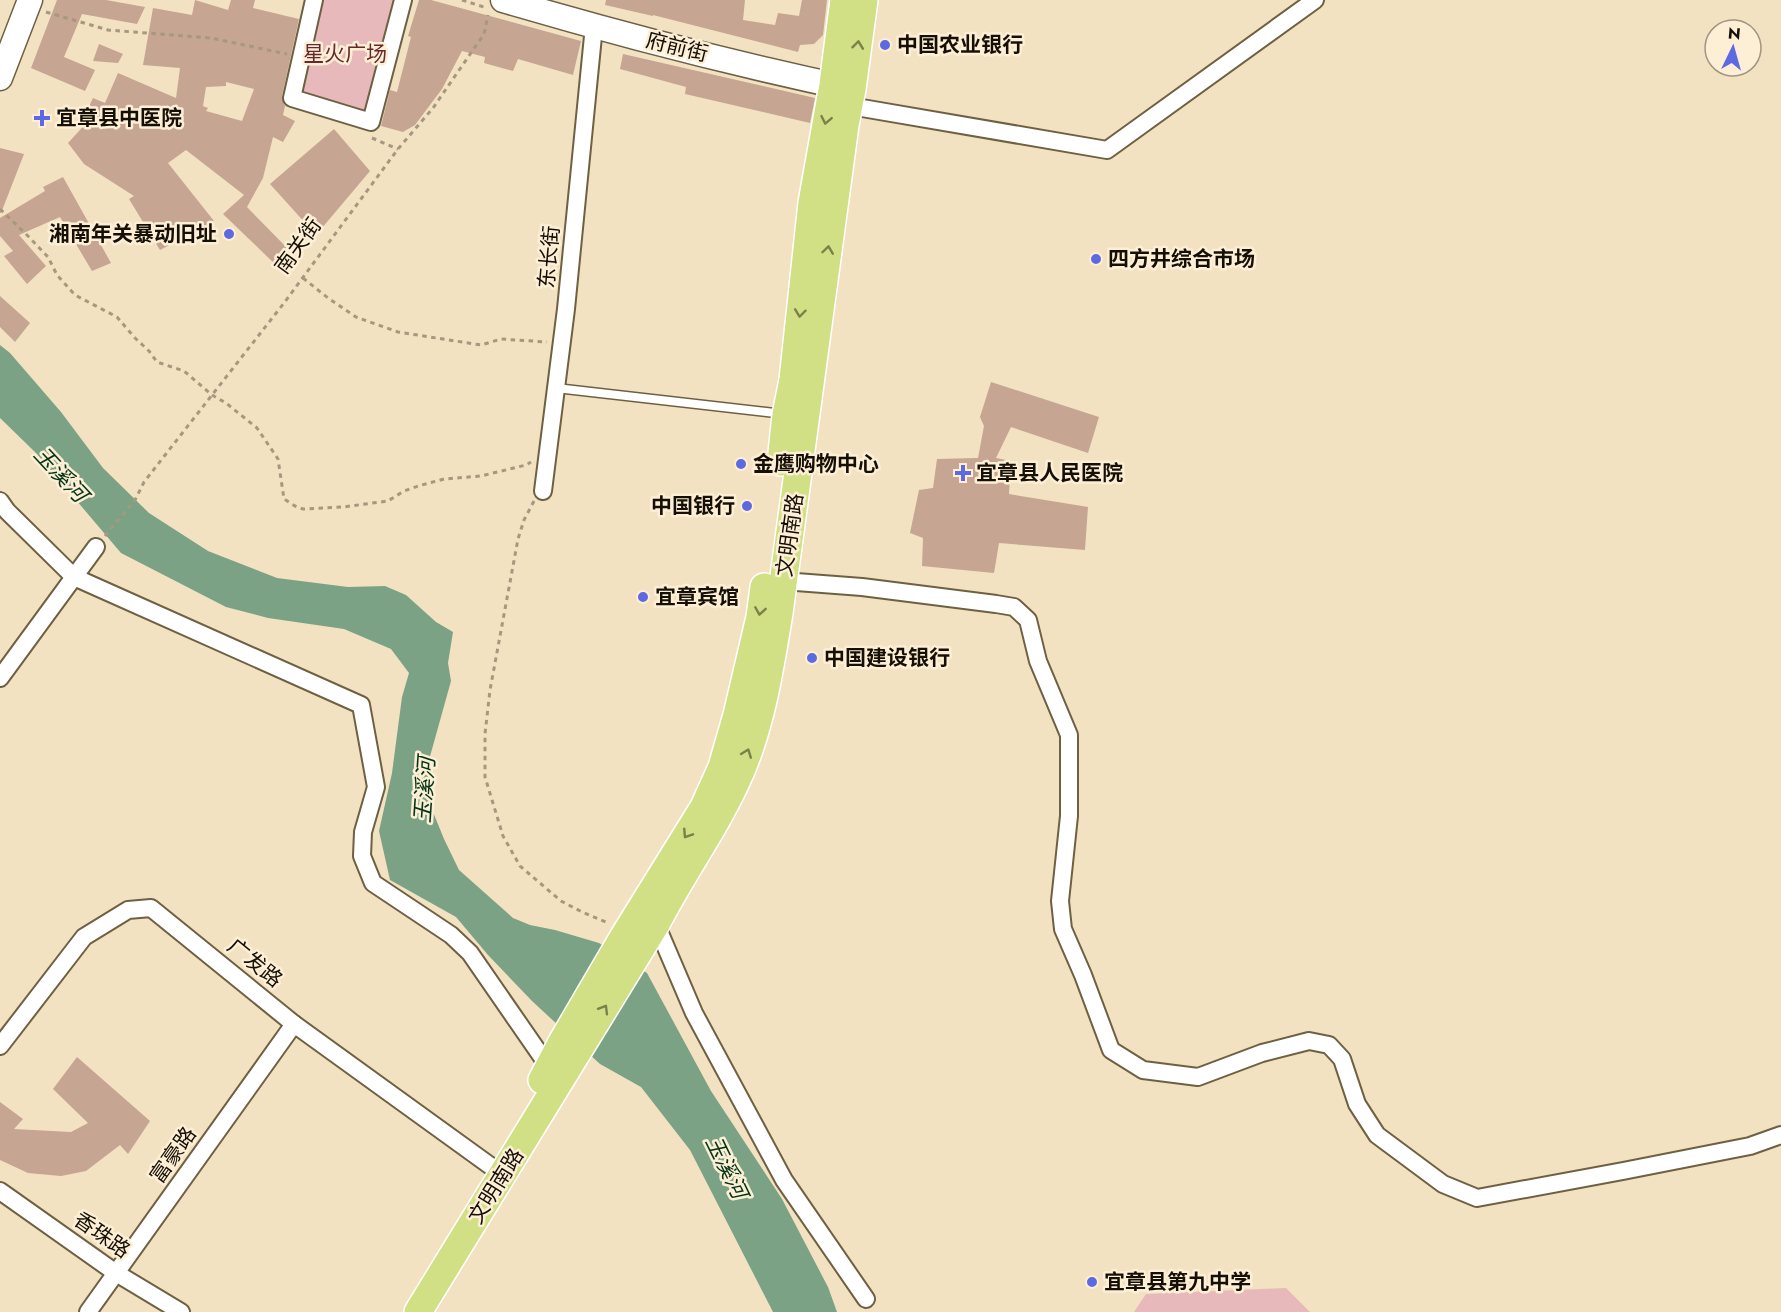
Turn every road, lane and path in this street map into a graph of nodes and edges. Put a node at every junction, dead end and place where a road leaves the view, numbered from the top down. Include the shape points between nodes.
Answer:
1 (314, 0) edge
2 (404, 0) edge
3 (844, 0) edge
4 (864, 0) edge
5 (1315, 0) edge
6 (37, 6) edge
7 (496, 8) edge
8 (594, 26) junction
9 (300, 57) junction
10 (0, 78) edge
11 (849, 94) junction
12 (370, 122) junction
13 (398, 149) junction
14 (0, 209) edge
15 (303, 278) junction
16 (562, 344) junction
17 (556, 388) junction
18 (212, 395) junction
19 (796, 416) junction
20 (548, 453) junction
21 (543, 491) joint
22 (0, 501) edge
23 (96, 547) joint
24 (74, 577) junction
25 (783, 582) junction
26 (0, 678) edge
27 (614, 916) dead end
28 (656, 924) junction
29 (627, 951) junction
30 (294, 1024) junction
31 (0, 1046) edge
32 (561, 1063) junction
33 (1781, 1136) edge
34 (496, 1170) junction
35 (0, 1191) edge
36 (116, 1273) junction
37 (866, 1299) dead end
38 (88, 1312) edge
39 (181, 1312) edge
40 (399, 1312) edge
41 (418, 1312) edge

1 - 9 street
2 - 12 street
3 - 11 main road
11 -> 4 main road
5 - 11 street via 1107,150
6 - 9 path via 108,30 211,38
6 - 10 street
7 - 8 street, 府前街
7 - 13 path, 南关街 via 484,34 433,108
8 - 11 street, 府前街
8 - 16 street, 东长街
9 - 12 street via 292,98
11 - 19 main road, 文明南路
12 - 13 path via 370,137
13 - 15 path, 南关街
14 - 18 path via 48,257 57,275 75,295 117,317 157,362 183,371
15 - 16 path via 356,317 398,332 481,345 501,339
15 - 18 path, 南关街
16 - 17 street, 东长街
17 - 19 lane
17 - 20 street, 东长街
18 - 20 path via 257,429 278,459 284,499 303,509 388,501 418,486 526,465
18 - 23 path, 南关街
19 - 25 main road, 文明南路
19 -> 29 main road via 760,617 722,767 704,807 667,864
20 - 21 street, 东长街
21 - 27 path via 531,505 518,539 489,701 485,777 503,836 520,866 561,901 608,924
22 - 24 street
23 - 24 street
24 - 26 street
24 - 32 street via 361,705 376,787 363,832 362,856 373,883 451,935 470,953
28 -> 25 main road, 文明南路 via 705,841 752,741 769,674
25 - 33 street via 862,587 996,604 1014,607 1028,620 1038,661 1069,735 1069,816 1060,901 1063,929 1111,1050 1143,1070 1198,1077 1262,1053 1309,1041 1329,1045 1342,1059 1357,1104 1377,1135 1443,1184 1477,1198 1623,1172
28 - 29 main road, 文明南路
28 - 37 street via 694,1013 784,1180
29 - 32 main road, 文明南路
30 - 31 street, 广发路 via 151,908 128,910 84,937
30 - 34 street, 广发路
30 - 36 street, 富豪路
32 - 34 main road, 文明南路
34 - 40 main road via 474,1191
34 - 41 main road, 文明南路
35 - 36 street, 香珠路
36 - 38 street, 富豪路
36 - 39 street, 香珠路

